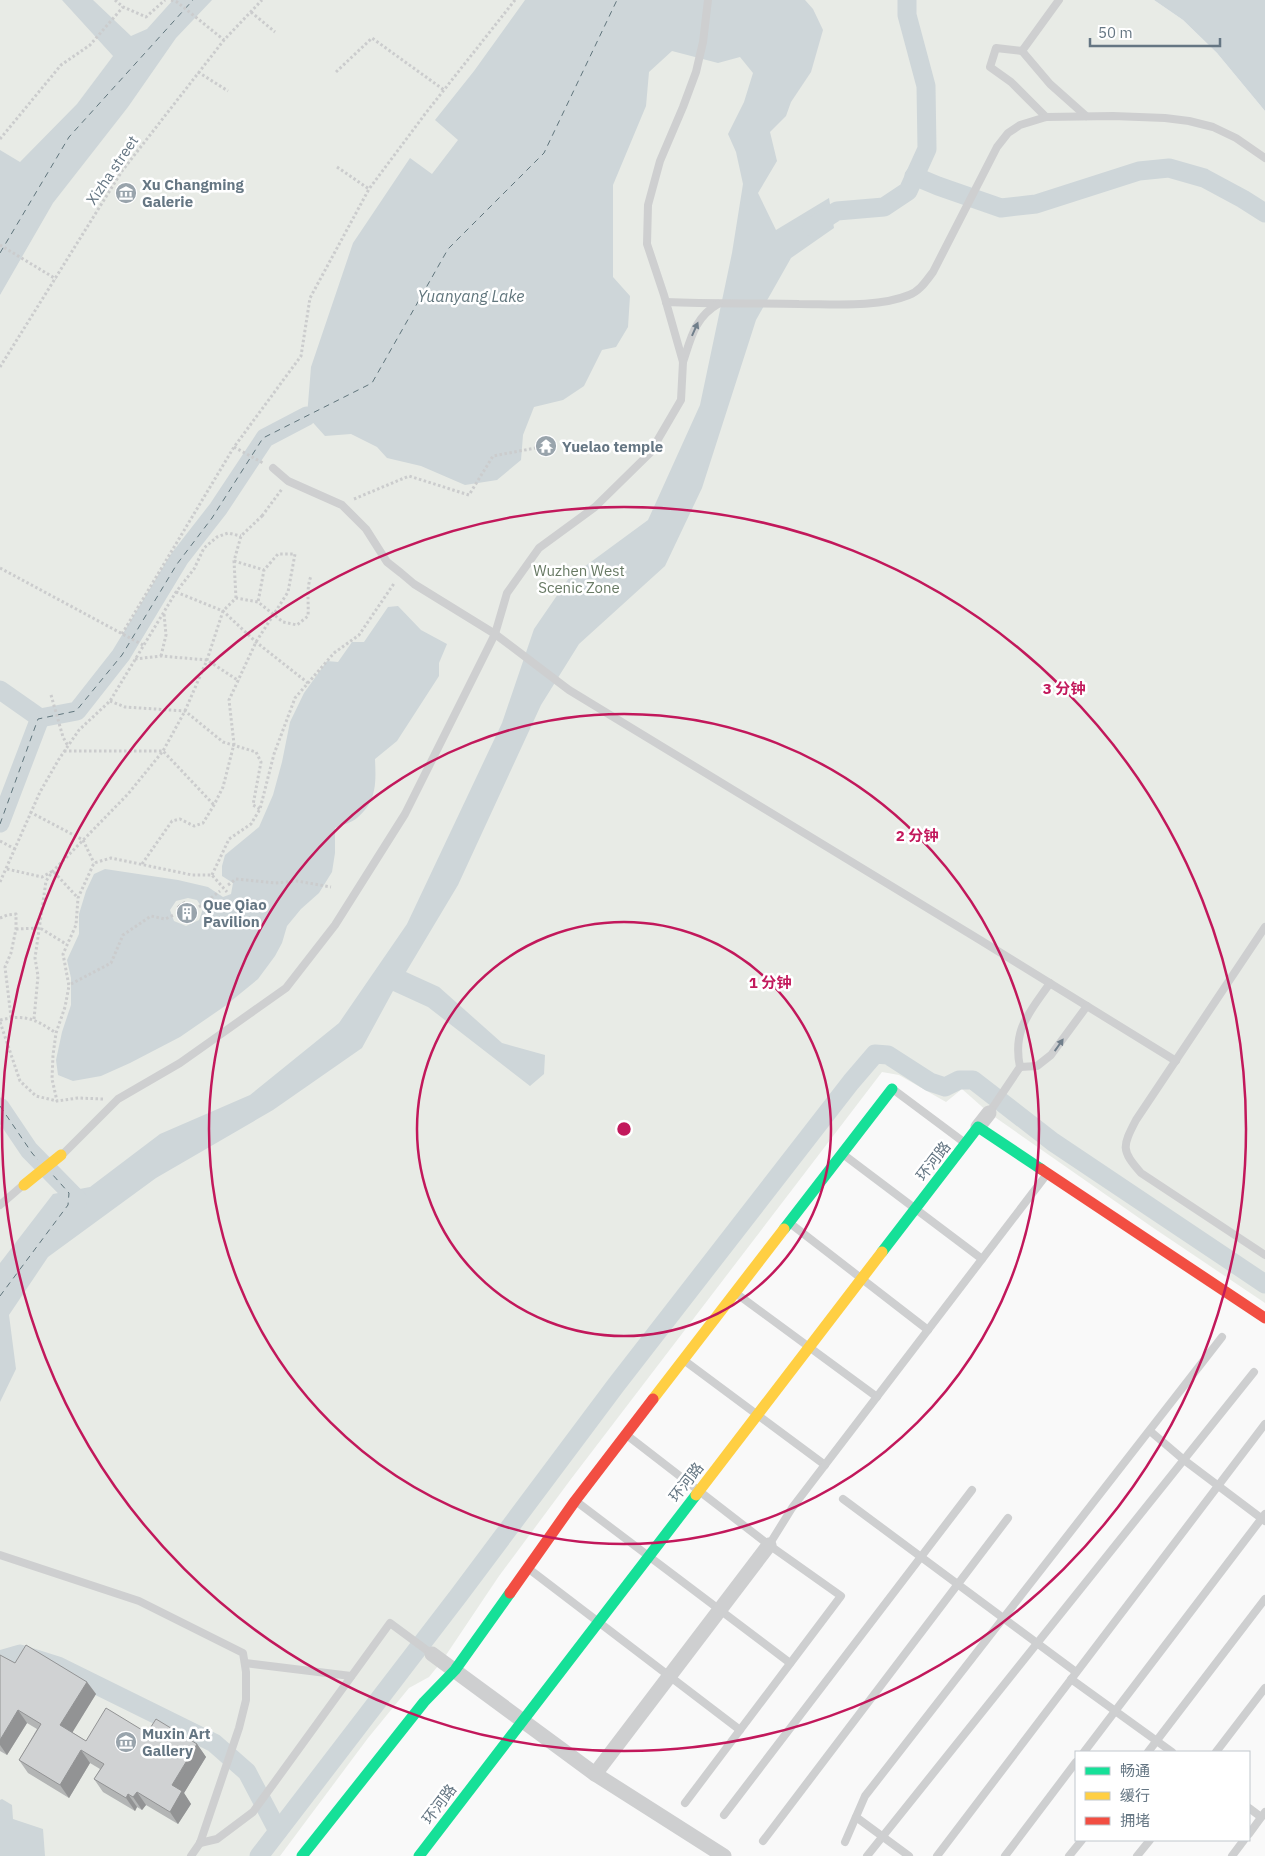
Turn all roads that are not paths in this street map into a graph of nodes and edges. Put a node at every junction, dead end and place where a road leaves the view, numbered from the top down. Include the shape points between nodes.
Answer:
1 (708, 0) edge
2 (1059, 0) edge
3 (1022, 51) junction
4 (1086, 116) junction
5 (1046, 117) junction
6 (1265, 158) edge
7 (666, 302) junction
8 (718, 304) junction
9 (683, 362) junction
10 (273, 468) road end
11 (495, 634) junction
12 (1265, 927) edge
13 (1050, 983) junction
14 (1087, 1006) junction
15 (1176, 1061) junction
16 (1020, 1067) junction
17 (892, 1089) joint
18 (989, 1112) joint
19 (978, 1127) junction
20 (966, 1143) junction
21 (842, 1154) junction
22 (61, 1155) joint
23 (1047, 1174) junction
24 (24, 1185) joint
25 (0, 1205) edge
26 (915, 1209) junction
27 (789, 1223) junction
28 (1265, 1255) edge
29 (982, 1259) junction
30 (862, 1279) junction
31 (736, 1293) junction
32 (1265, 1318) edge
33 (928, 1330) junction
34 (1222, 1337) dead end
35 (809, 1347) junction
36 (684, 1360) junction
37 (1254, 1372) dead end
38 (877, 1397) junction
39 (757, 1414) junction
40 (1265, 1424) edge
41 (1150, 1431) junction
42 (626, 1435) junction
43 (1184, 1460) junction
44 (826, 1464) junction
45 (1218, 1485) junction
46 (972, 1490) dead end
47 (698, 1491) junction
48 (843, 1499) dead end
49 (575, 1500) junction
50 (1264, 1517) edge
51 (1008, 1518) dead end
52 (769, 1545) junction
53 (0, 1555) edge
54 (648, 1556) junction
55 (921, 1556) junction
56 (528, 1568) junction
57 (958, 1584) junction
58 (1265, 1599) edge
59 (720, 1610) junction
60 (1004, 1618) junction
61 (598, 1621) junction
62 (1038, 1643) junction
63 (432, 1654) joint
64 (245, 1663) junction
65 (790, 1663) junction
66 (455, 1670) junction
67 (1076, 1672) junction
68 (352, 1676) junction
69 (670, 1676) junction
70 (1071, 1679) junction
71 (1265, 1688) edge
72 (1115, 1711) junction
73 (522, 1719) junction
74 (740, 1730) junction
75 (1157, 1741) junction
76 (1085, 1751) edge
77 (1149, 1751) edge
78 (1171, 1751) edge
79 (1217, 1751) edge
80 (1075, 1763) edge
81 (595, 1774) junction
82 (685, 1803) dead end
83 (1250, 1808) edge
84 (724, 1815) dead end
85 (1263, 1815) edge
86 (856, 1817) junction
87 (1250, 1833) edge
88 (883, 1836) junction
89 (763, 1841) dead end
90 (1081, 1841) edge
91 (1149, 1841) edge
92 (1243, 1841) edge
93 (845, 1842) dead end
94 (200, 1843) junction
95 (191, 1856) edge
96 (302, 1856) edge
97 (418, 1856) edge
98 (724, 1856) edge
99 (867, 1856) edge
100 (910, 1856) edge
101 (937, 1856) edge
102 (1005, 1856) edge
103 (1070, 1856) edge
104 (1137, 1856) edge
105 (1232, 1856) edge

1 - 7 lane via 696,72 660,161 648,205 647,244
2 - 3 lane
3 - 4 lane via 1050,84
3 - 5 lane via 996,48 990,67 1011,82
4 - 5 lane
4 - 6 lane via 1189,120 1236,138
5 - 8 lane via 1020,125 1008,133 997,147 933,272 922,287 910,295 866,303
7 - 8 lane
7 - 9 lane
9 -> 8 lane via 699,320 706,310
9 - 11 lane via 681,400 650,453 595,507 539,548 507,593
10 - 11 lane via 288,481 342,505 366,529 387,562 414,584
11 - 13 lane via 570,690
11 - 22 lane via 405,814 335,924 286,988 180,1063 118,1099
12 - 15 lane
13 - 14 lane
13 - 16 lane via 1024,1022 1018,1038
14 - 15 lane
16 -> 14 lane via 1037,1066 1051,1055
15 - 28 lane via 1125,1141 1127,1158 1141,1173
16 - 18 lane
17 - 20 lane
17 - 21 street
18 - 19 street
19 - 20 street, 环河路
19 - 23 street
20 - 26 street, 环河路
21 - 26 lane
21 - 27 street
22 - 24 street
23 - 29 lane
23 - 32 street
24 - 25 lane
26 - 29 lane
26 - 30 street, 环河路
27 - 30 lane
27 - 31 street
29 - 33 lane
30 - 33 lane
30 - 35 street, 环河路
31 - 35 lane
31 - 36 street
33 - 38 lane
34 - 41 lane
35 - 38 lane
35 - 39 street, 环河路
36 - 39 lane
36 - 42 street
37 - 43 lane
38 - 44 lane
39 - 44 lane
39 - 47 street, 环河路
40 - 45 lane
41 - 43 lane
41 - 60 lane
42 - 47 lane
42 - 49 street
43 - 45 lane
43 - 62 lane
44 - 52 lane
45 - 50 lane
45 - 67 lane
46 - 55 lane
47 - 52 lane
47 - 54 street, 环河路
48 - 55 lane
49 - 54 lane
49 - 56 street
50 - 72 lane
51 - 57 lane
52 - 59 street
52 - 65 lane via 841,1596
53 - 64 lane via 139,1602 243,1653
54 - 59 lane
54 - 61 street, 环河路
55 - 57 lane
55 - 84 lane
56 - 61 lane
56 - 66 street
57 - 60 lane
57 - 89 lane
58 - 75 lane
59 - 65 lane
59 - 69 street
60 - 62 lane
60 - 86 lane via 865,1796
61 - 69 lane
61 - 73 street, 环河路
62 - 67 lane
62 - 88 lane
63 - 66 street
63 - 68 lane via 390,1623
64 - 68 lane
64 - 94 lane via 246,1700
65 - 74 lane
66 - 73 street
66 - 96 street via 424,1702
67 - 70 lane
68 - 94 lane via 253,1812 217,1839
69 - 74 lane
69 - 81 street
70 - 72 lane
70 - 101 lane
71 - 79 lane
72 - 75 lane
72 - 76 lane
73 - 81 street
73 - 97 street, 环河路
74 - 82 lane
75 - 77 lane
75 - 78 lane
80 - 102 lane
81 - 98 street
83 - 85 lane
85 - 87 lane
86 - 88 lane
86 - 93 lane
88 - 99 lane
88 - 100 lane
90 - 103 lane
91 - 104 lane
92 - 105 lane
94 - 95 lane

